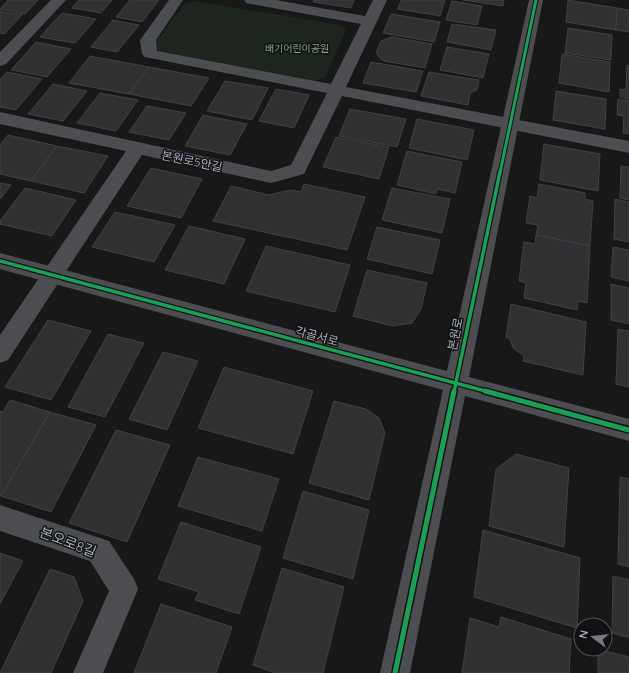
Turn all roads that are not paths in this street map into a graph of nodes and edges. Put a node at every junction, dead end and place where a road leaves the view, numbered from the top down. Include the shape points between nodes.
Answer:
1 (59, 0) edge
2 (176, 0) edge
3 (251, 0) edge
4 (380, 0) edge
5 (536, 0) edge
6 (370, 21) junction
7 (0, 61) edge
8 (338, 91) junction
9 (0, 118) edge
10 (510, 124) junction
11 (629, 146) edge
12 (137, 149) junction
13 (0, 261) edge
14 (53, 275) junction
15 (0, 353) edge
16 (455, 384) junction
17 (629, 430) edge
18 (0, 518) edge
19 (88, 673) edge
20 (395, 673) edge

1 - 7 street
2 - 8 street via 148,40 150,54
3 - 6 street
4 - 6 street, 본원로5안길
5 - 10 street, 본원로
6 - 8 street, 본원로5안길
8 - 10 street
8 - 12 street, 본원로5안길 via 298,170 271,177
9 - 12 street, 본원로5안길
10 - 11 street
10 - 16 street, 본원로
12 - 14 street
13 - 14 street, 각골서로
14 - 15 street
14 - 16 street, 각골서로
16 - 17 street, 각골서로
16 - 20 street, 본원로
18 - 19 street, 본오로8길 via 99,551 124,589

